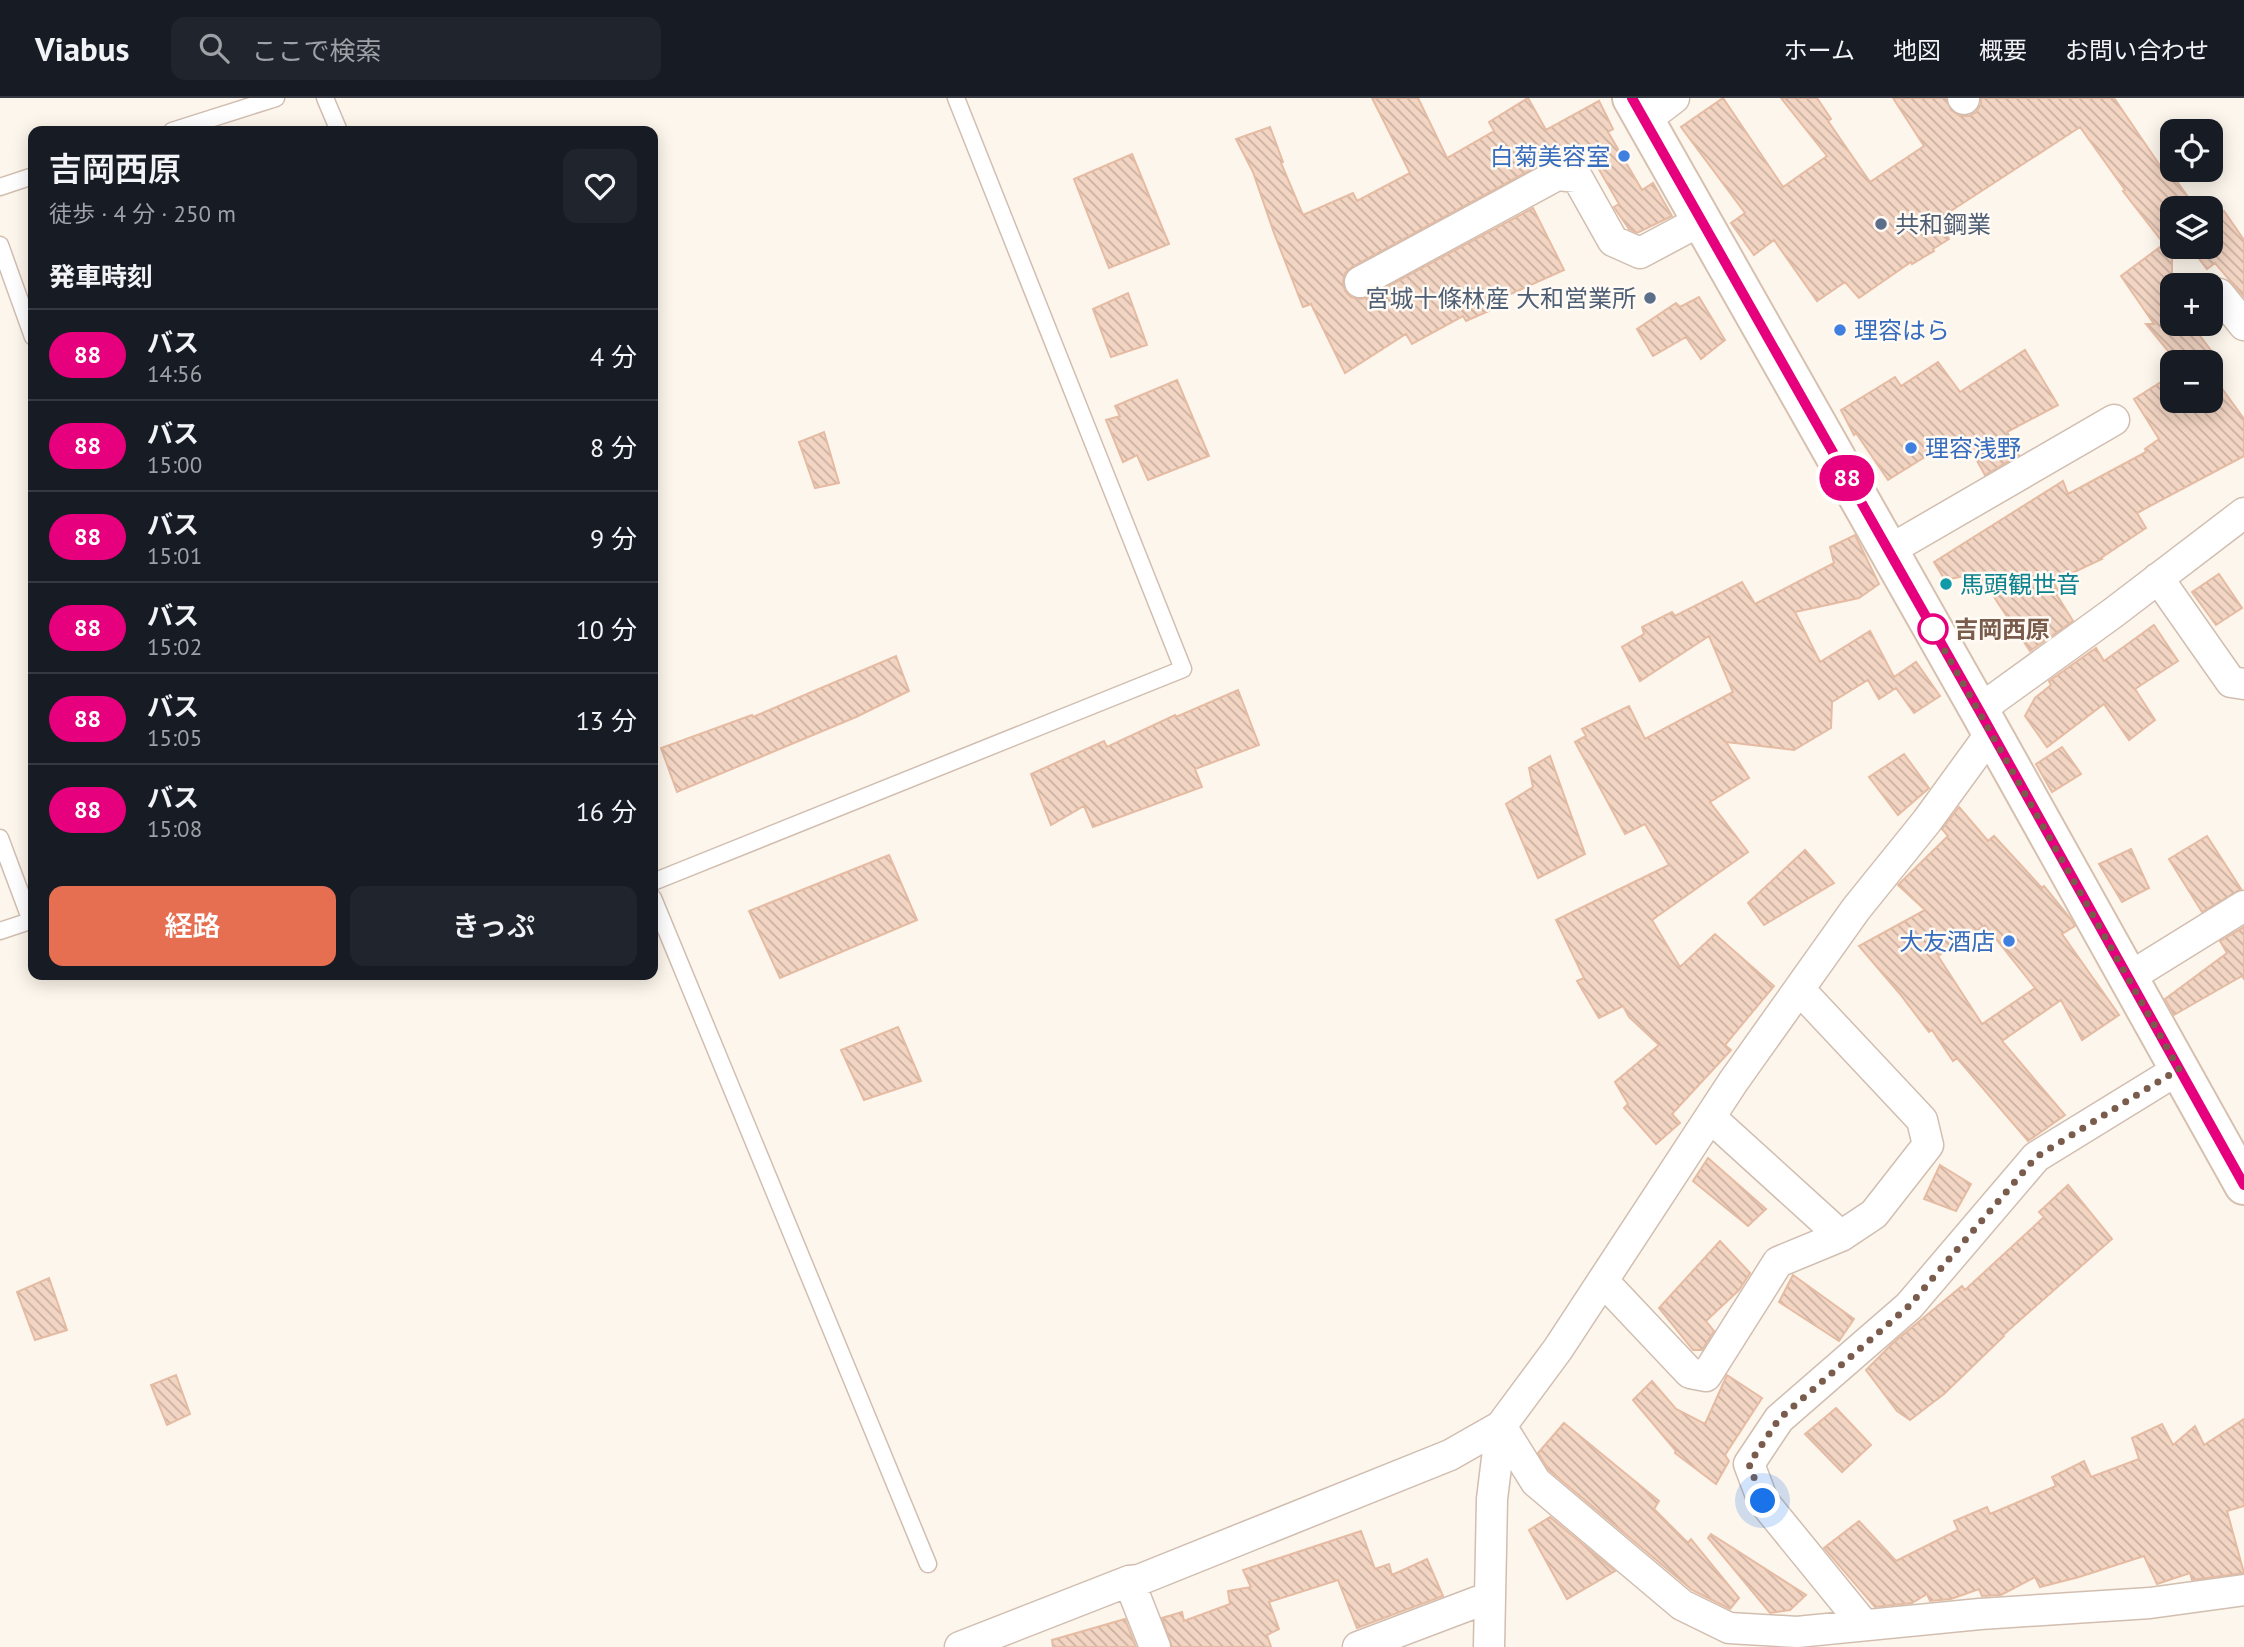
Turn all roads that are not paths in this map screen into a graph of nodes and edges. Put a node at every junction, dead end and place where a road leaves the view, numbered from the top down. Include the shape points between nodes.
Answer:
1 (276, 98) edge
2 (326, 98) edge
3 (956, 98) edge
4 (1674, 98) edge
5 (1638, 109) edge
6 (189, 126) edge
7 (337, 126) edge
8 (28, 178) edge
9 (0, 187) edge
10 (1700, 221) junction
11 (0, 245) edge
12 (1360, 282) dead end
13 (2223, 299) edge
14 (28, 323) edge
15 (2244, 325) edge
16 (2114, 420) dead end
17 (2244, 513) edge
18 (1888, 551) junction
19 (2158, 578) junction
20 (2244, 684) edge
21 (1985, 722) junction
22 (0, 838) edge
23 (658, 880) edge
24 (2244, 906) edge
25 (658, 910) edge
26 (28, 911) edge
27 (28, 922) edge
28 (0, 931) edge
29 (2128, 978) junction
30 (1799, 989) junction
31 (2179, 1069) junction
32 (1710, 1117) junction
33 (2244, 1185) edge
34 (1841, 1236) junction
35 (1603, 1282) junction
36 (1501, 1426) junction
37 (928, 1564) dead end
38 (1129, 1581) junction
39 (2244, 1590) edge
40 (1490, 1597) junction
41 (1864, 1625) junction
42 (960, 1647) edge
43 (1155, 1647) edge
44 (1358, 1647) edge
45 (1489, 1647) edge

1 - 6 lane
2 - 7 lane
3 - 23 lane via 1183,669
4 - 5 street
5 - 10 main road
8 - 9 lane
10 - 12 street via 1640,253 1613,241 1577,177 1557,175
10 - 18 main road
11 - 14 lane
13 - 15 street
16 - 18 street
17 - 19 street
18 - 21 main road
19 - 20 street via 2231,682
19 - 21 street
21 - 29 main road
21 - 30 street via 1927,821
22 - 26 lane
24 - 29 street
25 - 37 lane
27 - 28 lane
29 - 31 main road
30 - 32 street
30 - 34 street via 1922,1120 1928,1145 1874,1214
31 - 33 main road
31 - 41 street via 2036,1157 1909,1306 1779,1419 1749,1464 1763,1501
32 - 34 street
32 - 35 street
34 - 35 street via 1778,1262 1706,1376 1690,1373
35 - 36 street
36 - 38 street via 1450,1455
36 - 40 street via 1492,1499
36 - 41 street via 1536,1482 1682,1605 1729,1628 1797,1632
38 - 42 street
38 - 43 street
39 - 41 street via 2150,1603
40 - 44 street
40 - 45 street

